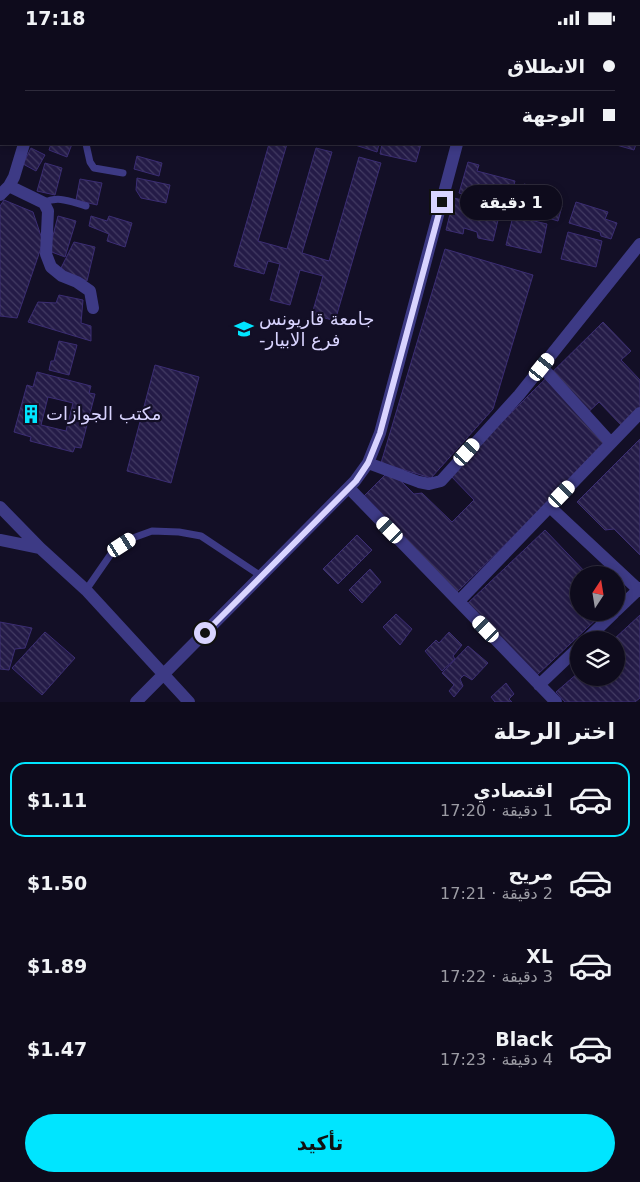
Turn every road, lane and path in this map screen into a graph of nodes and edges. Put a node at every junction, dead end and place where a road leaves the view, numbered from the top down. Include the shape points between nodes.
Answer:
1 (24, 145) edge
2 (86, 145) edge
3 (457, 145) edge
4 (123, 173) dead end
5 (5, 191) edge
6 (44, 203) junction
7 (86, 206) dead end
8 (640, 244) edge
9 (93, 308) dead end
10 (542, 367) junction
11 (640, 413) edge
12 (611, 443) junction
13 (368, 463) junction
14 (349, 488) junction
15 (0, 507) edge
16 (550, 507) junction
17 (0, 540) edge
18 (40, 548) junction
19 (261, 576) junction
20 (86, 590) junction
21 (639, 590) edge
22 (459, 601) junction
23 (625, 603) edge
24 (606, 621) edge
25 (595, 631) edge
26 (570, 656) edge
27 (163, 675) junction
28 (539, 685) junction
29 (136, 702) edge
30 (189, 702) edge
31 (556, 702) edge

1 - 5 street via 14,177
2 - 4 lane via 94,167
3 - 13 street via 380,433
5 - 6 street
6 - 7 lane via 62,199
6 - 9 street via 48,211 46,254 51,267 90,291
8 - 10 street
10 - 12 street
10 - 13 street via 441,481 419,482
11 - 12 street
12 - 16 street
13 - 14 street
14 - 19 street
14 - 22 street
15 - 18 street
16 - 21 street
16 - 22 street
17 - 18 street
18 - 20 street
19 - 20 lane via 201,536 152,531 130,539 113,551
19 - 27 street
20 - 27 street
21 - 23 street
22 - 28 street
24 - 25 street
26 - 28 street
27 - 29 street
27 - 30 street
28 - 31 street

